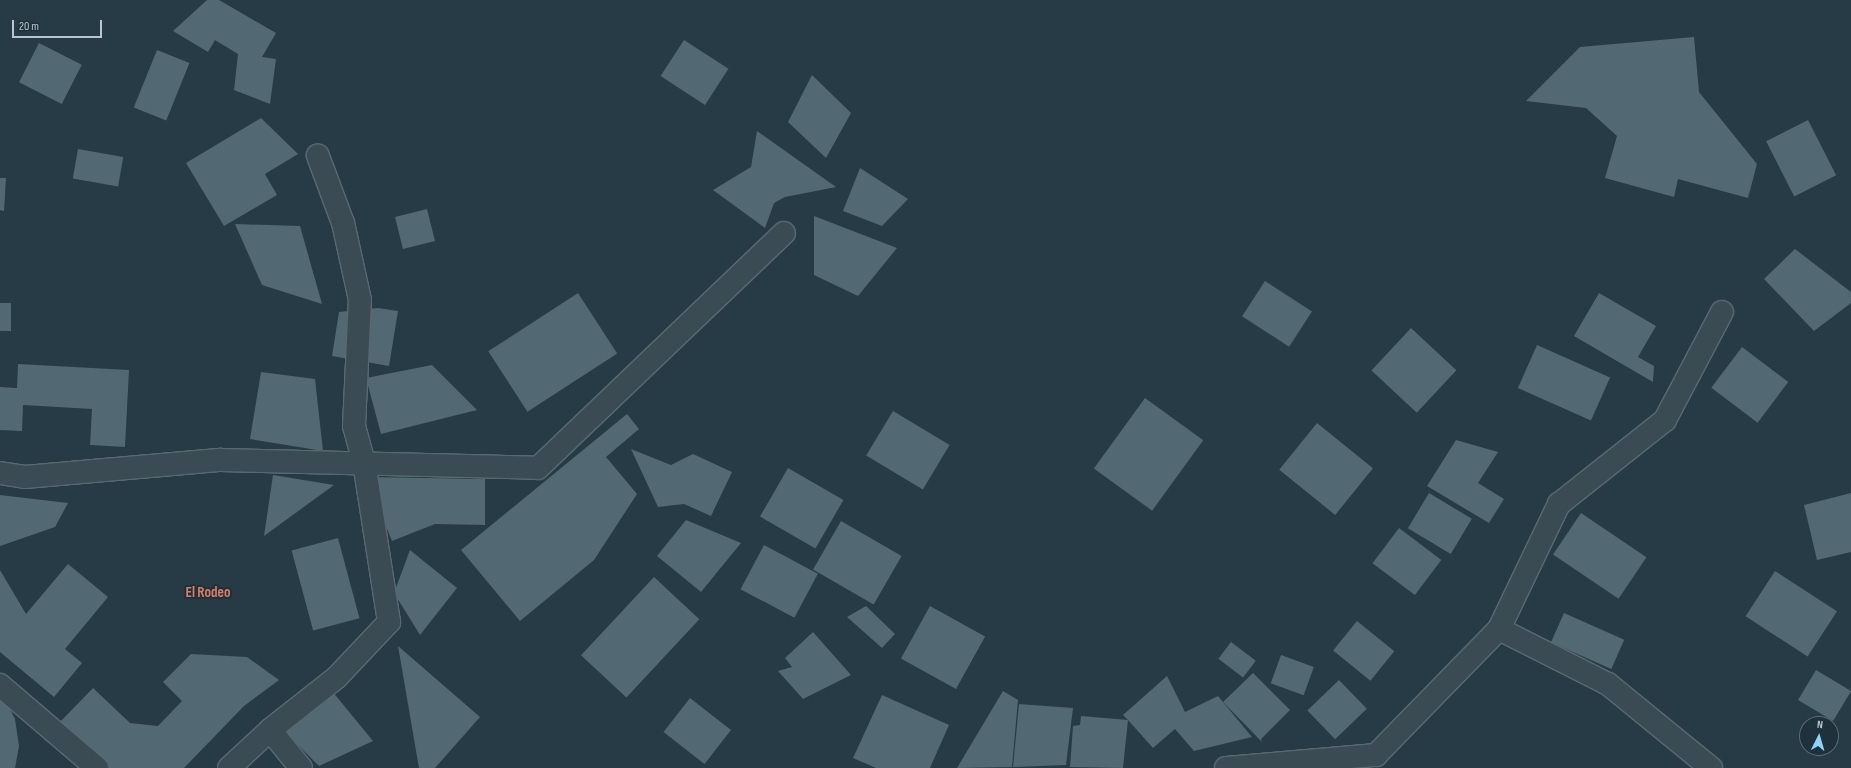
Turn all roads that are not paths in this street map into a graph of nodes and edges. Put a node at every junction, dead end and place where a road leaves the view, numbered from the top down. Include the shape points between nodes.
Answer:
1 (318, 156) dead end
2 (784, 233) dead end
3 (1722, 312) dead end
4 (364, 463) junction
5 (0, 473) edge
6 (1499, 629) junction
7 (0, 685) edge
8 (270, 730) junction
9 (1377, 762) edge
10 (97, 768) edge
11 (230, 768) edge
12 (301, 768) edge
13 (1226, 768) edge
14 (1711, 768) edge

1 - 4 street via 343,223 360,300 354,426
2 - 4 street via 538,468
3 - 6 street via 1665,420 1559,504
4 - 5 street via 221,460 25,477
4 - 8 street via 389,622 337,677
6 - 9 street
6 - 14 street via 1608,684
7 - 10 street
8 - 11 street
8 - 12 street
9 - 13 street

